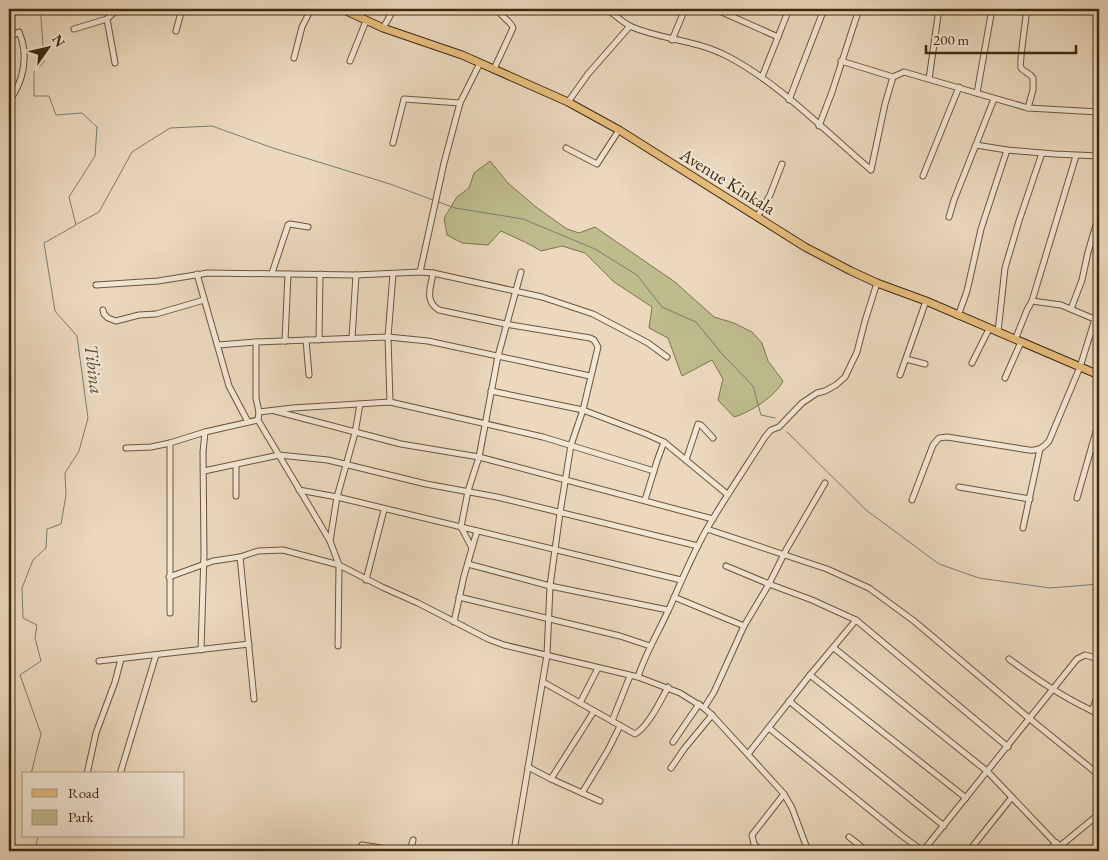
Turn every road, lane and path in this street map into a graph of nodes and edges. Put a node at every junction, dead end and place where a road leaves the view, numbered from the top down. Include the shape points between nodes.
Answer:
1 (118, 9) edge
2 (182, 9) edge
3 (311, 9) edge
4 (342, 9) edge
5 (394, 9) edge
6 (497, 9) edge
7 (607, 9) edge
8 (685, 9) edge
9 (715, 9) edge
10 (788, 9) edge
11 (824, 9) edge
12 (859, 9) edge
13 (939, 9) edge
14 (992, 9) edge
15 (1027, 9) edge
16 (107, 19) junction
17 (366, 21) junction
18 (630, 26) junction
19 (383, 28) junction
20 (74, 29) dead end
21 (176, 31) dead end
22 (778, 36) junction
23 (9, 37) edge
24 (672, 40) junction
25 (294, 58) dead end
26 (350, 61) dead end
27 (841, 61) junction
28 (115, 62) dead end
29 (480, 63) junction
30 (494, 69) junction
31 (762, 77) junction
32 (893, 77) junction
33 (929, 79) junction
34 (959, 87) junction
35 (977, 93) junction
36 (994, 99) junction
37 (789, 100) junction
38 (9, 101) edge
39 (568, 102) junction
40 (460, 103) junction
41 (1028, 108) junction
42 (1099, 112) edge
43 (819, 126) junction
44 (619, 130) junction
45 (393, 143) dead end
46 (976, 145) junction
47 (566, 148) dead end
48 (1007, 150) junction
49 (1042, 153) junction
50 (1076, 156) junction
51 (1099, 156) edge
52 (782, 164) dead end
53 (924, 176) dead end
54 (1099, 215) edge
55 (757, 217) junction
56 (949, 217) dead end
57 (308, 227) dead end
58 (420, 272) junction
59 (521, 272) dead end
60 (272, 273) junction
61 (433, 273) junction
62 (197, 274) junction
63 (288, 274) junction
64 (320, 274) junction
65 (393, 274) junction
66 (356, 276) junction
67 (877, 283) junction
68 (96, 285) dead end
69 (516, 291) junction
70 (204, 300) junction
71 (926, 301) junction
72 (1032, 301) junction
73 (1071, 309) junction
74 (103, 310) dead end
75 (958, 316) junction
76 (1097, 320) edge
77 (506, 324) junction
78 (989, 328) junction
79 (998, 332) junction
80 (388, 337) junction
81 (352, 338) junction
82 (306, 340) junction
83 (318, 340) junction
84 (285, 341) junction
85 (1018, 341) junction
86 (256, 342) junction
87 (218, 345) junction
88 (498, 356) junction
89 (667, 358) dead end
90 (906, 359) junction
91 (972, 363) dead end
92 (925, 364) dead end
93 (1080, 367) junction
94 (309, 375) dead end
95 (1099, 375) edge
96 (590, 376) junction
97 (900, 376) dead end
98 (1005, 378) dead end
99 (491, 392) junction
100 (390, 402) junction
101 (360, 404) junction
102 (583, 410) junction
103 (274, 411) junction
104 (259, 412) junction
105 (258, 420) junction
106 (1099, 421) edge
107 (248, 422) junction
108 (485, 423) junction
109 (205, 432) junction
110 (355, 433) junction
111 (713, 438) dead end
112 (664, 442) junction
113 (170, 443) junction
114 (571, 445) junction
115 (126, 448) dead end
116 (1040, 450) junction
117 (279, 455) junction
118 (479, 457) junction
119 (686, 460) junction
120 (347, 464) junction
121 (236, 465) junction
122 (204, 471) junction
123 (654, 471) junction
124 (565, 480) junction
125 (825, 483) dead end
126 (960, 487) dead end
127 (299, 490) junction
128 (468, 491) junction
129 (727, 494) junction
130 (236, 496) dead end
131 (337, 497) junction
132 (1077, 498) dead end
133 (1030, 499) junction
134 (645, 500) junction
135 (912, 500) dead end
136 (384, 510) junction
137 (560, 513) junction
138 (713, 518) junction
139 (461, 527) junction
140 (1023, 528) dead end
141 (707, 529) junction
142 (478, 531) junction
143 (330, 541) junction
144 (698, 546) junction
145 (472, 548) junction
146 (555, 549) junction
147 (784, 554) junction
148 (240, 557) junction
149 (203, 564) junction
150 (468, 564) junction
151 (339, 565) junction
152 (726, 566) dead end
153 (169, 577) junction
154 (366, 580) junction
155 (681, 580) junction
156 (769, 584) junction
157 (550, 586) junction
158 (459, 597) junction
159 (674, 597) junction
160 (668, 610) junction
161 (170, 613) dead end
162 (548, 618) junction
163 (856, 620) junction
164 (454, 622) junction
165 (744, 626) junction
166 (249, 644) junction
167 (338, 646) dead end
168 (650, 646) junction
169 (834, 648) junction
170 (201, 650) junction
171 (156, 655) junction
172 (546, 655) junction
173 (121, 659) junction
174 (1009, 659) dead end
175 (1099, 660) edge
176 (99, 661) dead end
177 (598, 668) junction
178 (810, 675) junction
179 (630, 676) junction
180 (638, 677) junction
181 (543, 682) junction
182 (668, 687) junction
183 (1053, 690) junction
184 (1099, 692) edge
185 (254, 699) dead end
186 (789, 701) junction
187 (580, 703) junction
188 (699, 704) junction
189 (704, 708) junction
190 (594, 711) junction
191 (1092, 711) junction
192 (1099, 714) edge
193 (712, 716) junction
194 (1030, 719) junction
195 (612, 721) junction
196 (620, 726) junction
197 (769, 728) junction
198 (673, 742) dead end
199 (1008, 746) junction
200 (748, 754) junction
201 (528, 766) junction
202 (671, 768) dead end
203 (87, 772) edge
204 (121, 772) edge
205 (988, 772) junction
206 (1099, 775) edge
207 (551, 779) junction
208 (582, 793) junction
209 (784, 794) junction
210 (966, 798) junction
211 (1012, 798) junction
212 (600, 801) dead end
213 (1099, 814) edge
214 (944, 826) junction
215 (850, 837) dead end
216 (413, 840) dead end
217 (362, 845) dead end
218 (1060, 847) edge
219 (514, 850) edge
220 (400, 851) edge
221 (410, 851) edge
222 (761, 851) edge
223 (808, 851) edge
224 (867, 851) edge
225 (923, 851) edge
226 (969, 851) edge
227 (1046, 851) edge

1 - 16 street
2 - 21 street
3 - 25 street via 302,27
4 - 17 main road, Avenue Kinkala
5 - 19 street
6 - 30 street via 513,28
7 - 18 street
8 - 24 street
9 - 22 street
10 - 22 street
11 - 37 street
12 - 27 street
13 - 33 street
14 - 35 street
15 - 41 street via 1020,61 1021,68 1033,78
16 - 20 street
16 - 28 street
17 - 19 main road, Avenue Kinkala
17 - 26 street
18 - 24 street
18 - 39 street
19 - 29 main road, Avenue Kinkala
22 - 31 street
23 - 38 street via 20,33 25,54 20,80
24 - 31 street via 704,46 726,55
27 - 32 street
27 - 43 street
29 - 30 main road, Avenue Kinkala
29 - 40 street
30 - 39 main road, Avenue Kinkala
31 - 37 street
32 - 33 street via 904,72
32 - 43 street via 870,170
33 - 34 street
34 - 35 street
34 - 53 street
35 - 36 street
36 - 41 street
36 - 46 street
37 - 43 street
39 - 44 main road, Avenue Kinkala
40 - 45 street via 404,98
40 - 58 street
41 - 42 street
44 - 47 street via 597,164
44 - 55 main road, Avenue Kinkala
46 - 48 street
46 - 56 street
48 - 49 street
48 - 75 street via 981,229
49 - 50 street
49 - 79 street via 1005,268
50 - 51 street
50 - 72 street
52 - 55 street
54 - 73 street
55 - 67 main road, Avenue Kinkala via 805,247
57 - 60 street via 288,225
58 - 61 street
58 - 65 street
59 - 69 street
60 - 62 street
60 - 63 street
61 - 69 street
61 - 77 street via 429,295 433,306
62 - 68 street via 158,282
62 - 70 street
63 - 64 street
63 - 84 street
64 - 66 street
64 - 83 street
65 - 66 street
65 - 80 street
66 - 81 street
67 - 71 main road, Avenue Kinkala
67 - 129 street via 857,352 845,377 826,392 816,393 802,403 779,427 771,430
69 - 77 street
69 - 89 street via 593,314 648,343
70 - 74 street via 116,321 108,318
70 - 87 street
71 - 75 main road, Avenue Kinkala
71 - 90 street
72 - 73 street
72 - 85 street
73 - 76 street
75 - 78 main road, Avenue Kinkala
76 - 93 street
77 - 88 street
77 - 96 street via 594,340 598,352
78 - 79 main road, Avenue Kinkala
78 - 91 street
79 - 85 main road, Avenue Kinkala
80 - 81 street
80 - 88 street via 428,341
80 - 100 street
81 - 83 street
82 - 83 street
82 - 84 street
82 - 94 street
84 - 86 street
85 - 93 main road, Avenue Kinkala
85 - 98 street
86 - 87 street
86 - 104 street
87 - 107 street via 229,386
88 - 96 street
88 - 99 street
90 - 92 street
90 - 97 street
93 - 95 main road, Avenue Kinkala
93 - 116 street via 1049,440
96 - 102 street
99 - 102 street
99 - 108 street
100 - 101 street
100 - 108 street
101 - 103 street
101 - 110 street
102 - 112 street
102 - 114 street
103 - 104 street
103 - 110 street
104 - 105 street
105 - 107 street
105 - 117 street
106 - 132 street
107 - 109 street
108 - 114 street
108 - 118 street
109 - 113 street
109 - 122 street
110 - 118 street
110 - 120 street
111 - 119 street via 698,424
112 - 119 street
112 - 123 street
113 - 115 street
113 - 153 street
114 - 123 street
114 - 124 street
116 - 133 street
116 - 135 street via 938,438
117 - 120 street
117 - 121 street
117 - 127 street
118 - 124 street
118 - 128 street
119 - 129 street
120 - 128 street
120 - 131 street
121 - 122 street
121 - 130 street
122 - 149 street
123 - 134 street
124 - 134 street
124 - 137 street
125 - 147 street
126 - 133 street
127 - 131 street
127 - 143 street
128 - 137 street
128 - 139 street
129 - 138 street
131 - 136 street
131 - 143 street
133 - 140 street
134 - 138 street
136 - 139 street
136 - 154 street
137 - 144 street
137 - 146 street
138 - 141 street
139 - 142 street
139 - 145 street
141 - 144 street
141 - 147 street
142 - 145 street
142 - 146 street
143 - 151 street
144 - 155 street
145 - 150 street
146 - 155 street
146 - 157 street
147 - 156 street
147 - 194 street via 869,588 914,620
148 - 149 street
148 - 151 street via 258,551 283,550
148 - 166 street
149 - 153 street
149 - 170 street
150 - 157 street
150 - 158 street
151 - 154 street
151 - 167 street
152 - 156 street
153 - 161 street
154 - 164 street
155 - 159 street
156 - 163 street
156 - 165 street
157 - 160 street
157 - 162 street
158 - 162 street
158 - 164 street
159 - 160 street
159 - 165 street
160 - 168 street
162 - 168 street
162 - 172 street
163 - 169 street
163 - 199 street
164 - 172 street via 504,645
165 - 189 street
166 - 170 street
166 - 185 street
168 - 180 street
169 - 178 street
169 - 205 street
170 - 171 street
171 - 173 street
171 - 204 street
172 - 177 street
172 - 181 street
173 - 176 street
173 - 203 street via 96,733
174 - 183 street
175 - 183 street via 1086,655 1077,659
177 - 179 street
177 - 187 street
178 - 186 street
178 - 210 street
179 - 180 street
179 - 195 street
180 - 182 street
181 - 187 street
181 - 201 street
182 - 188 street
182 - 196 street via 639,732 635,734
183 - 191 street
183 - 194 street
184 - 191 street
186 - 197 street
186 - 214 street
187 - 190 street
188 - 189 street
188 - 198 street
189 - 193 street
190 - 195 street
190 - 207 street
191 - 192 street
193 - 200 street
193 - 202 street
194 - 199 street
194 - 206 street
195 - 196 street
196 - 208 street
197 - 200 street
197 - 225 street
199 - 205 street
200 - 209 street
201 - 207 street
201 - 219 street
205 - 210 street
205 - 211 street
207 - 208 street
208 - 212 street
209 - 222 street via 752,835 754,844
209 - 223 street
210 - 214 street
211 - 218 street
211 - 226 street
213 - 218 street
214 - 225 street
215 - 224 street
216 - 221 street
217 - 220 street
218 - 227 street

